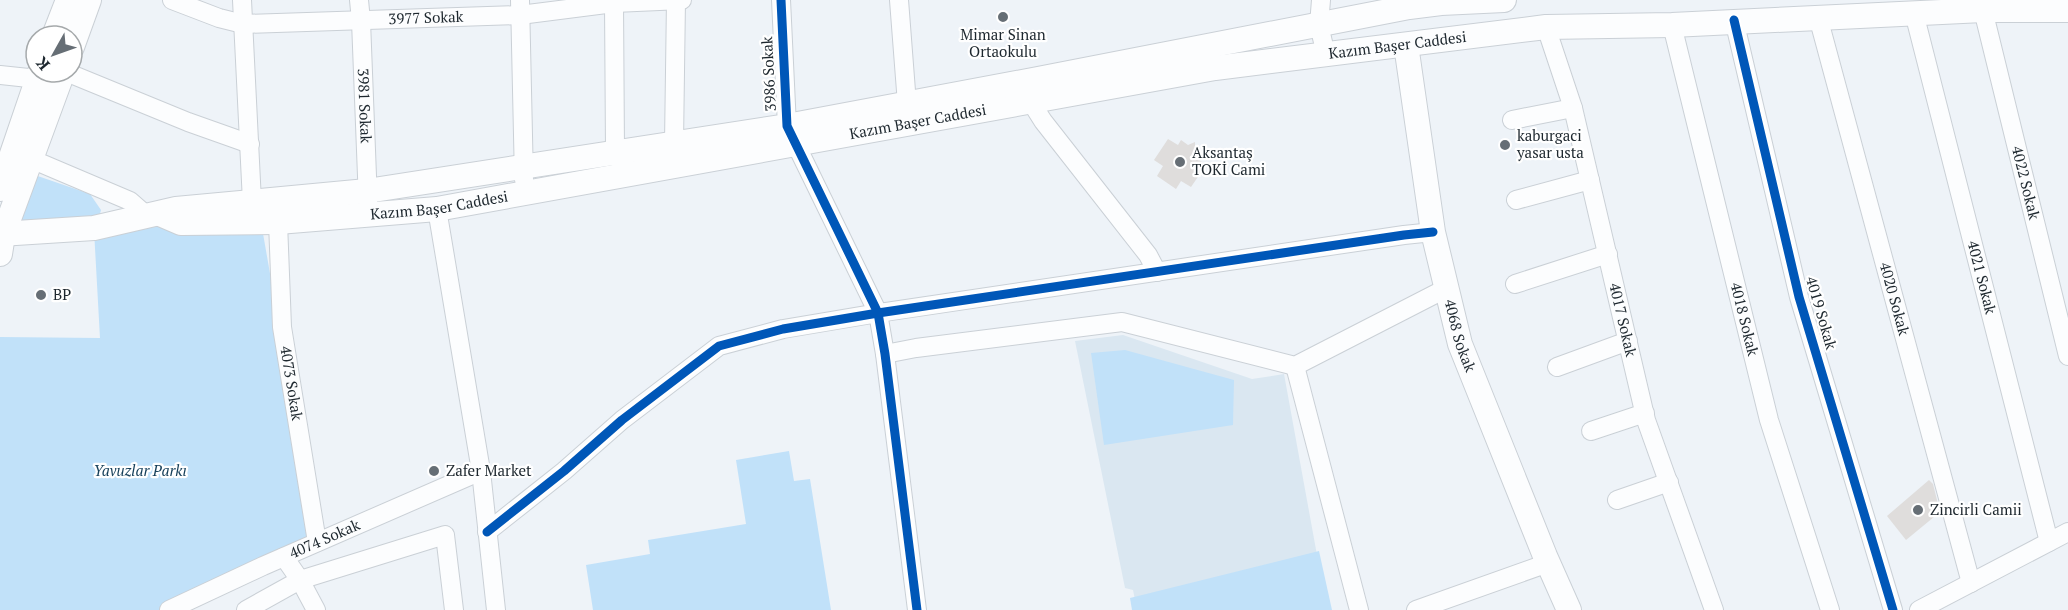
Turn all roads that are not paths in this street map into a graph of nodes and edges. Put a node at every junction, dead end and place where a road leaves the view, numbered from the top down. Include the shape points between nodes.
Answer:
1 (68, 0) edge
2 (89, 0) edge
3 (172, 0) edge
4 (242, 0) edge
5 (359, 0) edge
6 (676, 0) edge
7 (682, 0) edge
8 (781, 0) edge
9 (899, 0) edge
10 (1321, 0) edge
11 (1504, 0) edge
12 (2058, 0) edge
13 (1441, 2) edge
14 (614, 3) junction
15 (1410, 3) edge
16 (520, 8) edge
17 (1983, 10) junction
18 (2068, 10) edge
19 (1914, 13) junction
20 (1818, 17) junction
21 (1734, 20) junction
22 (361, 21) junction
23 (59, 24) edge
24 (80, 24) edge
25 (243, 24) junction
26 (1319, 25) junction
27 (1672, 25) junction
28 (1546, 27) junction
29 (1406, 45) junction
30 (1326, 55) junction
31 (0, 75) edge
32 (24, 75) edge
33 (84, 80) edge
34 (36, 84) edge
35 (59, 84) edge
36 (1031, 102) junction
37 (907, 104) junction
38 (1573, 108) junction
39 (1512, 120) dead end
40 (791, 135) junction
41 (674, 143) junction
42 (250, 144) junction
43 (615, 151) junction
44 (31, 159) junction
45 (686, 164) junction
46 (524, 167) junction
47 (629, 174) junction
48 (1590, 180) junction
49 (0, 189) edge
50 (524, 193) junction
51 (1516, 200) dead end
52 (252, 202) junction
53 (368, 202) junction
54 (437, 209) junction
55 (153, 215) junction
56 (278, 222) junction
57 (1433, 232) junction
58 (1, 241) edge
59 (1608, 254) junction
60 (1157, 272) junction
61 (1515, 284) dead end
62 (1447, 288) junction
63 (878, 313) junction
64 (1628, 341) junction
65 (885, 354) junction
66 (2068, 356) edge
67 (1295, 366) junction
68 (1557, 367) dead end
69 (1645, 412) junction
70 (1591, 431) dead end
71 (481, 471) junction
72 (1668, 482) junction
73 (1617, 500) dead end
74 (487, 532) junction
75 (2068, 532) edge
76 (317, 542) junction
77 (2049, 542) junction
78 (284, 557) junction
79 (1548, 563) junction
80 (300, 580) junction
81 (1971, 583) junction
82 (169, 610) edge
83 (246, 610) edge
84 (316, 610) edge
85 (454, 610) edge
86 (496, 610) edge
87 (917, 610) edge
88 (1359, 610) edge
89 (1416, 610) edge
90 (1569, 610) edge
91 (1714, 610) edge
92 (1830, 610) edge
93 (1893, 610) edge
94 (1919, 610) edge

1 - 23 main road
2 - 24 main road
3 - 25 street, 3977 Sokak
4 - 25 street
5 - 22 street, 3981 Sokak
6 - 7 street, 3977 Sokak
6 - 14 street, 3977 Sokak
6 - 41 street
8 - 40 street, 3986 Sokak
9 - 37 street
10 - 26 street
11 - 13 main road, Kazım Başer Caddesi
12 - 18 main road, Kazım Başer Caddesi
13 - 15 main road, Kazım Başer Caddesi
14 - 16 street, 3977 Sokak
14 - 43 street
15 - 26 main road, Kazım Başer Caddesi
16 - 22 street, 3977 Sokak
16 - 46 street
17 - 18 main road, Kazım Başer Caddesi
17 - 19 main road, Kazım Başer Caddesi
17 - 66 street, 4022 Sokak
19 - 20 main road, Kazım Başer Caddesi
19 - 77 street, 4021 Sokak
20 - 21 main road, Kazım Başer Caddesi
20 - 81 street, 4020 Sokak
21 - 27 main road, Kazım Başer Caddesi
21 - 93 street, 4019 Sokak via 1799,297
22 - 25 street, 3977 Sokak
22 - 53 street, 3981 Sokak
25 - 42 street
26 - 30 street
26 - 37 main road, Kazım Başer Caddesi
27 - 28 main road, Kazım Başer Caddesi
27 - 92 street, 4018 Sokak via 1769,420
28 - 29 main road, Kazım Başer Caddesi
28 - 38 street, 4017 Sokak
29 - 30 main road, Kazım Başer Caddesi
29 - 57 main road, 4068 Sokak
30 - 36 main road, Kazım Başer Caddesi via 1215,68
31 - 32 street
33 - 42 street
34 - 49 main road
35 - 44 main road
36 - 40 main road, Kazım Başer Caddesi
36 - 60 street
37 - 40 main road, Kazım Başer Caddesi
38 - 39 street
38 - 48 street, 4017 Sokak
40 - 41 main road, Kazım Başer Caddesi
40 - 45 main road, Kazım Başer Caddesi
40 - 63 street
41 - 43 main road, Kazım Başer Caddesi
41 - 45 street
42 - 52 street
43 - 46 main road, Kazım Başer Caddesi
43 - 47 street
44 - 55 street via 130,201
44 - 58 main road
45 - 47 main road, Kazım Başer Caddesi
46 - 50 street
46 - 53 main road, Kazım Başer Caddesi
47 - 50 main road, Kazım Başer Caddesi
48 - 51 street
48 - 59 street, 4017 Sokak
50 - 54 main road, Kazım Başer Caddesi
52 - 53 main road, Kazım Başer Caddesi
52 - 55 main road, Kazım Başer Caddesi
53 - 54 main road, Kazım Başer Caddesi
53 - 56 main road, Kazım Başer Caddesi
54 - 71 street
55 - 56 main road, Kazım Başer Caddesi via 181,223
55 - 58 main road, Kazım Başer Caddesi
56 - 76 street, 4073 Sokak via 282,327
57 - 60 street
57 - 62 main road, 4068 Sokak
59 - 61 street
59 - 64 street, 4017 Sokak
60 - 63 street
62 - 67 street
62 - 79 main road, 4068 Sokak via 1460,344
63 - 65 street
63 - 74 street via 783,329 719,346
64 - 68 street
64 - 69 street, 4017 Sokak
65 - 67 street via 1122,322
65 - 87 street
67 - 88 street
69 - 70 street
69 - 72 street, 4017 Sokak
71 - 74 street
71 - 76 street, 4074 Sokak
72 - 73 street
72 - 91 street, 4017 Sokak
74 - 86 street
75 - 77 street
76 - 78 street, 4074 Sokak
77 - 81 street
78 - 80 street
78 - 82 street, 4074 Sokak
79 - 89 street
79 - 90 main road, 4068 Sokak
80 - 83 street
80 - 84 street
80 - 85 street via 445,535
81 - 94 street

